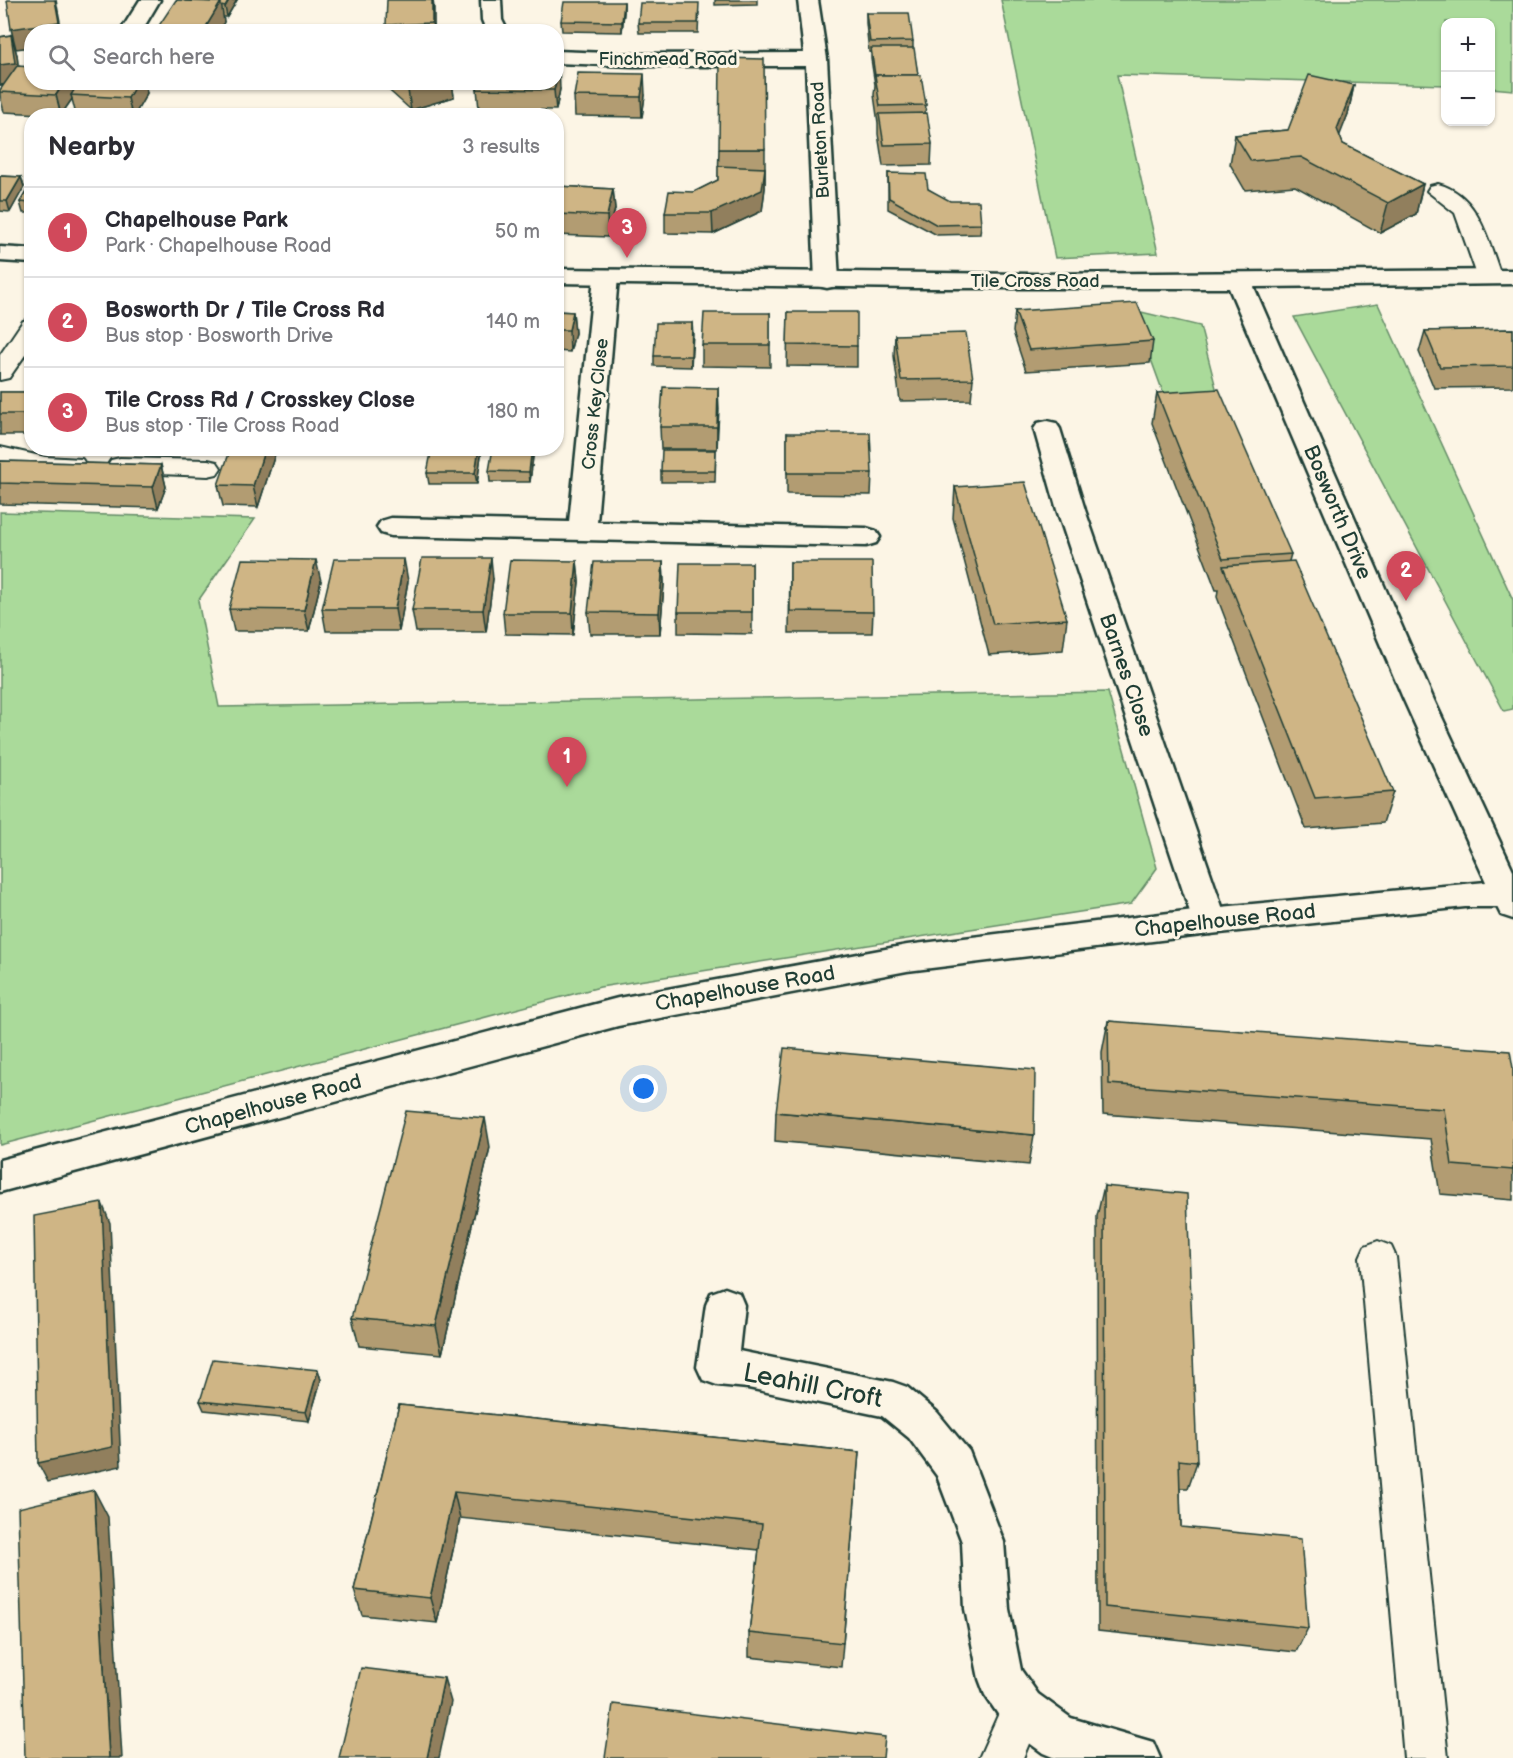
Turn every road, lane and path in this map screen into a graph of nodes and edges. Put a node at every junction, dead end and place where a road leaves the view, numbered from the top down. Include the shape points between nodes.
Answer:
1 (150, 0) edge
2 (491, 0) edge
3 (808, 0) edge
4 (135, 24) edge
5 (494, 24) edge
6 (564, 57) edge
7 (816, 58) junction
8 (1438, 191) dead end
9 (0, 254) edge
10 (24, 256) edge
11 (564, 276) edge
12 (606, 277) junction
13 (1502, 277) edge
14 (827, 281) junction
15 (1239, 282) junction
16 (24, 338) edge
17 (0, 373) edge
18 (1047, 429) dead end
19 (0, 455) edge
20 (207, 468) dead end
21 (391, 527) dead end
22 (582, 531) junction
23 (866, 537) dead end
24 (1510, 900) edge
25 (1210, 921) junction
26 (0, 1176) edge
27 (1378, 1257) dead end
28 (725, 1305) dead end
29 (1022, 1710) junction
30 (1001, 1758) edge
31 (1137, 1758) edge
32 (1426, 1758) edge

1 - 4 street
2 - 5 street
3 - 7 street, Burleton Road
6 - 7 street, Finchmead Road
7 - 14 street, Burleton Road
8 - 13 lane via 1465,211
9 - 10 street
11 - 12 street, Tile Cross Road
12 - 14 street, Tile Cross Road
12 - 22 street, Cross Key Close
13 - 15 street, Tile Cross Road
14 - 15 street, Tile Cross Road
15 - 24 street, Bosworth Drive via 1418,698
16 - 17 lane
18 - 25 street, Barnes Close
19 - 20 lane via 45,465
21 - 22 street
22 - 23 street
24 - 25 street, Chapelhouse Road via 1465,895
25 - 26 street, Chapelhouse Road via 907,958 618,1012
27 - 32 lane
28 - 29 street, Leahill Croft via 717,1367 893,1400 923,1425 954,1465 983,1542 987,1609 1001,1679
29 - 30 lane
29 - 31 street, Leahill Croft via 1059,1737

